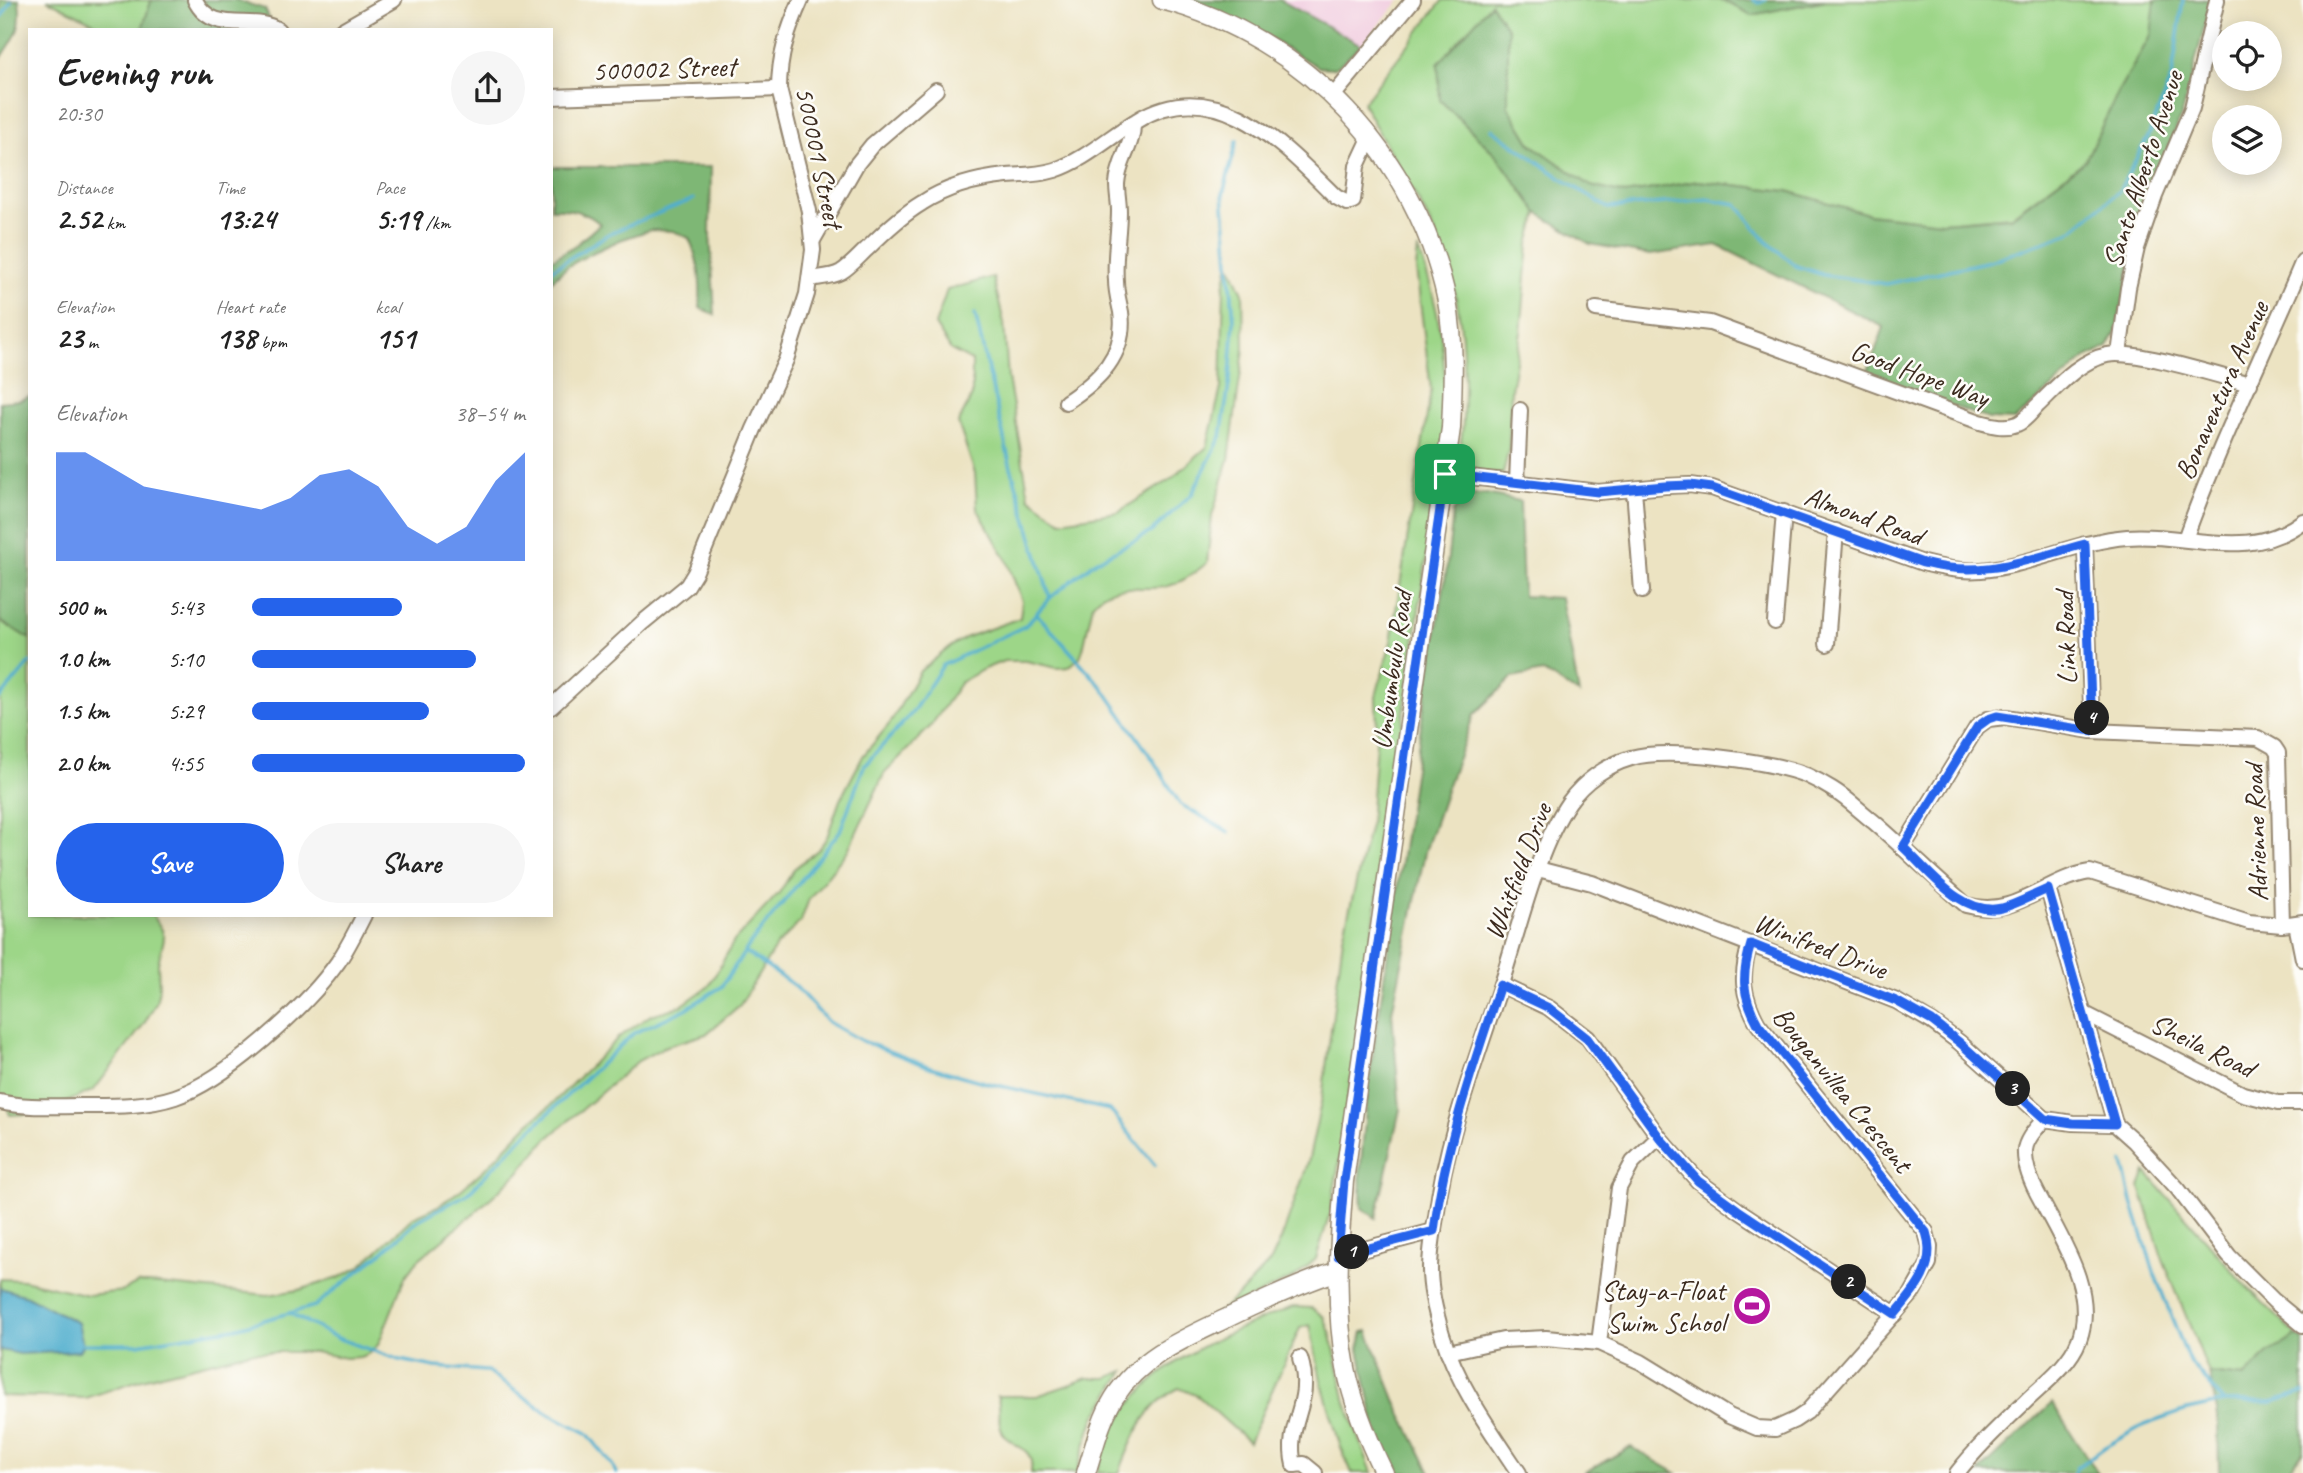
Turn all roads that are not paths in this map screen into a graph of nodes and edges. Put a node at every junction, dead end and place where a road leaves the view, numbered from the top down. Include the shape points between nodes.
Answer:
1 (194, 0) edge
2 (394, 0) edge
3 (801, 0) edge
4 (1162, 0) edge
5 (1413, 0) edge
6 (2217, 0) edge
7 (274, 28) edge
8 (345, 28) edge
9 (779, 89) junction
10 (936, 90) dead end
11 (1333, 96) junction
12 (553, 97) edge
13 (1133, 123) junction
14 (1371, 136) junction
15 (813, 240) junction
16 (2303, 261) edge
17 (810, 279) junction
18 (1596, 309) dead end
19 (2119, 354) junction
20 (2250, 384) junction
21 (1066, 402) dead end
22 (1520, 411) dead end
23 (1445, 474) junction
24 (1517, 482) junction
25 (1634, 489) junction
26 (1784, 512) junction
27 (2300, 527) edge
28 (1836, 531) junction
29 (2185, 539) junction
30 (2085, 544) junction
31 (1642, 591) dead end
32 (1775, 622) dead end
33 (1827, 643) dead end
34 (553, 705) edge
35 (2092, 731) junction
36 (1903, 847) junction
37 (1538, 869) junction
38 (2048, 889) junction
39 (363, 917) edge
40 (2294, 924) edge
41 (1751, 944) junction
42 (2303, 959) edge
43 (1500, 985) junction
44 (2085, 1014) junction
45 (0, 1102) edge
46 (2303, 1102) edge
47 (2045, 1119) junction
48 (2115, 1124) junction
49 (1660, 1138) junction
50 (1434, 1231) junction
51 (1338, 1263) junction
52 (1895, 1314) junction
53 (2303, 1325) edge
54 (1600, 1343) junction
55 (1448, 1352) junction
56 (1300, 1358) dead end
57 (1291, 1469) edge
58 (1086, 1473) edge
59 (1315, 1473) edge
60 (1384, 1473) edge
61 (1519, 1473) edge
62 (1957, 1473) edge

1 - 7 street via 222,21
2 - 8 street
3 - 9 street, 500001 Street via 782,52
4 - 11 main road, Umbumbulu Road via 1234,26
5 - 11 street
6 - 19 street, Santo Alberto Avenue via 2192,108 2137,247
9 - 12 street, 500002 Street
9 - 15 street, 500001 Street
10 - 15 street via 872,145
11 - 14 main road, Umbumbulu Road
13 - 14 street via 1180,104 1226,110 1271,138 1348,203 1353,201 1355,175
13 - 17 street via 1090,153 1052,171 975,180 948,189 895,221 840,272
13 - 21 street via 1117,187 1118,345 1104,372
14 - 23 main road, Umbumbulu Road via 1426,234 1447,303 1454,360
15 - 17 street, 500001 Street
16 - 20 street, Bonaventura Avenue
17 - 34 street, 500001 Street via 778,380 695,573 687,586
18 - 19 street, Good Hope Way via 1710,323 1999,426 2020,423 2085,364
19 - 20 street, Good Hope Way
20 - 29 street, Bonaventura Avenue
22 - 24 street
23 - 24 street, Almond Road
23 - 51 main road, Umbumbulu Road via 1344,1181
24 - 25 street, Almond Road via 1598,492
25 - 26 street, Almond Road via 1712,488
25 - 31 street
26 - 28 street, Almond Road
26 - 32 street
27 - 29 street, Almond Road via 2239,545
28 - 30 street, Almond Road via 1923,563 1966,570 2001,567
28 - 33 street
29 - 30 street, Almond Road via 2129,537
30 - 35 street, Link Road
35 - 36 street via 2007,717 1988,719 1977,727
35 - 40 street, Adrienne Road via 2248,737 2274,747 2279,759
36 - 37 street, Whitfield Drive via 1835,791 1806,775 1739,761 1643,755 1610,766 1570,800
36 - 38 street, Whitfield Drive via 1966,905 2005,907
37 - 41 street, Winifred Drive via 1592,883
37 - 43 street, Whitfield Drive
38 - 40 street, Whitfield Drive via 2067,877 2090,872 2249,922
38 - 44 street
39 - 45 street via 338,962 313,990 240,1059 200,1087 140,1104
40 - 42 street, Adrienne Road
41 - 47 street, Winifred Drive via 1896,1001 1932,1021
41 - 52 street, Bouganvillea Crescent via 1745,960 1744,991 1758,1024 1926,1232 1930,1247 1926,1271
43 - 49 street via 1549,1008 1587,1038
43 - 50 street, Whitfield Drive via 1454,1129
44 - 46 street, Sheila Road via 2243,1094 2278,1103
44 - 48 street
47 - 48 street
47 - 62 street via 2026,1146 2025,1158 2080,1283 2083,1325 2073,1351 2055,1374
48 - 53 street via 2178,1189 2229,1256
49 - 52 street via 1698,1181
49 - 54 street via 1633,1162 1619,1188
50 - 51 street
50 - 55 street, Whitfield Drive via 1430,1269
51 - 58 main road via 1154,1356 1115,1396
51 - 60 main road, Umbumbulu Road via 1346,1367
52 - 54 street, Bouganvillea Crescent via 1807,1412 1775,1429 1757,1428 1729,1416 1641,1362
54 - 55 street, Bouganvillea Crescent via 1503,1340
55 - 61 street, Whitfield Drive via 1491,1433
56 - 57 street via 1306,1383 1291,1444
57 - 59 street via 1304,1464

